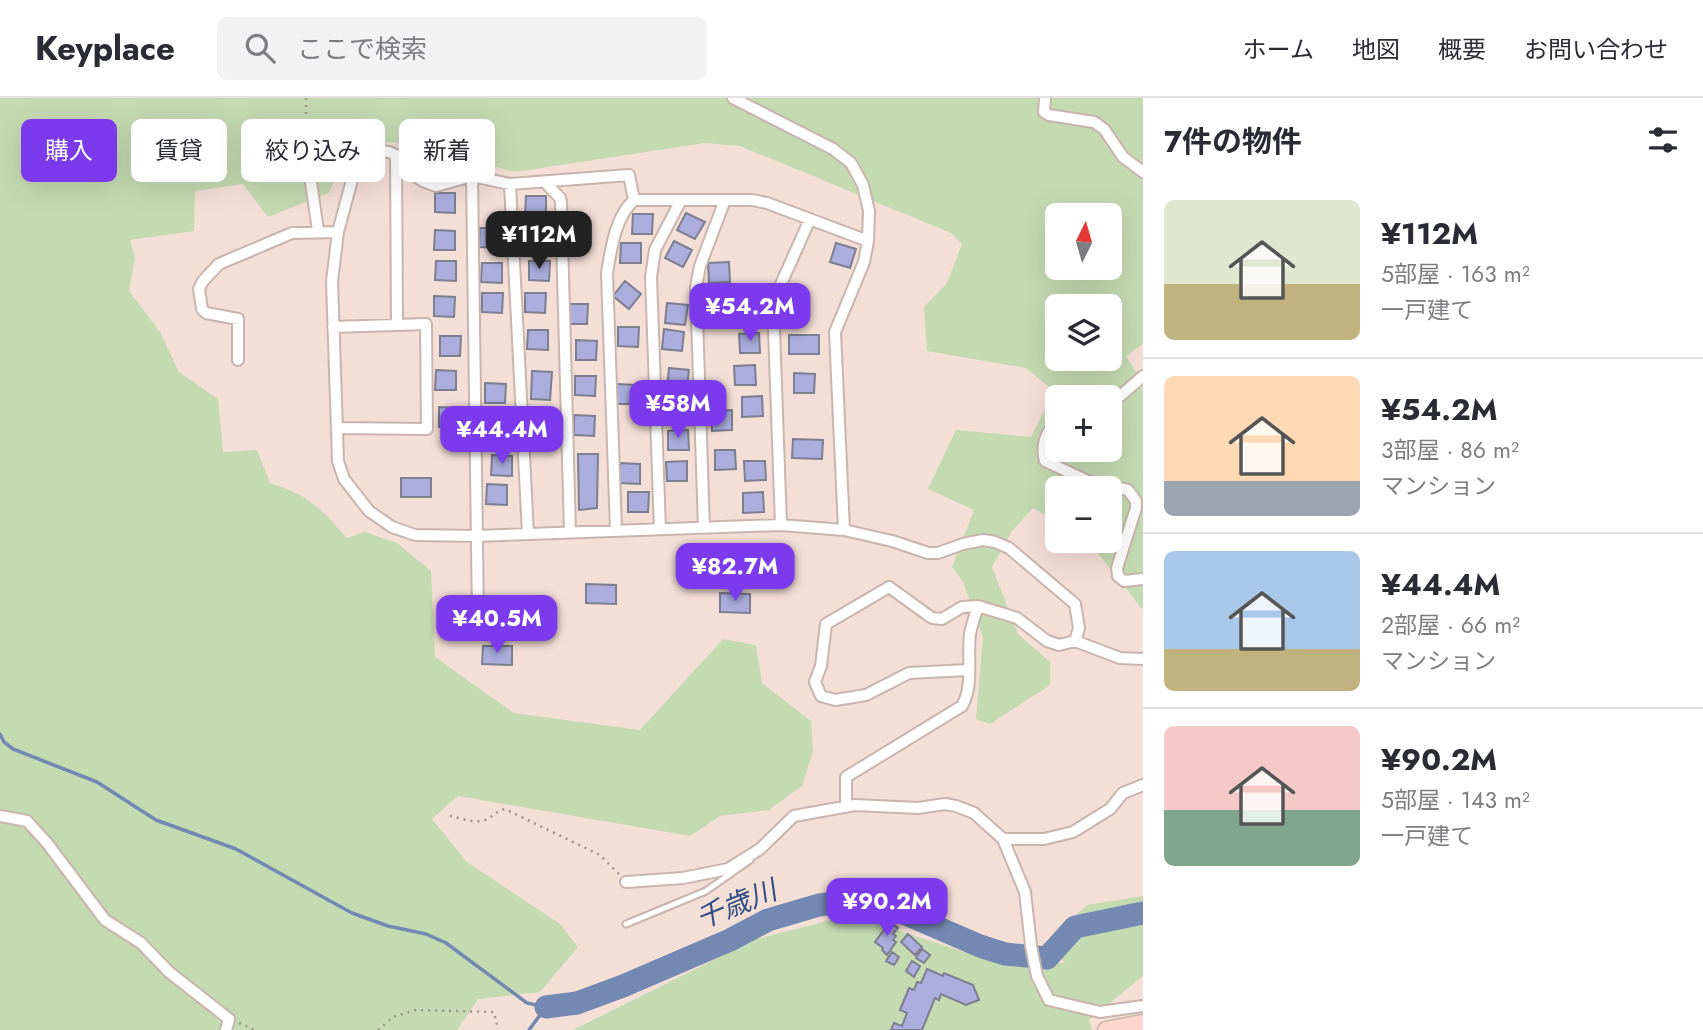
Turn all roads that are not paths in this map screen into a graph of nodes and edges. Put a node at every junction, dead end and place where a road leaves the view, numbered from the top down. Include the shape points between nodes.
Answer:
1 (733, 98) edge
2 (1045, 98) edge
3 (396, 155) junction
4 (399, 159) edge
5 (1143, 172) edge
6 (495, 181) edge
7 (311, 182) edge
8 (426, 182) edge
9 (450, 182) edge
10 (472, 182) edge
11 (546, 183) junction
12 (510, 184) junction
13 (634, 200) junction
14 (681, 200) junction
15 (725, 200) junction
16 (810, 219) junction
17 (318, 231) junction
18 (338, 232) junction
19 (868, 241) junction
20 (397, 325) junction
21 (333, 327) junction
22 (238, 360) dead end
23 (1143, 376) edge
24 (1122, 394) edge
25 (337, 428) junction
26 (1045, 439) edge
27 (1045, 461) edge
28 (1047, 462) edge
29 (781, 524) junction
30 (704, 528) junction
31 (660, 529) junction
32 (844, 530) junction
33 (617, 531) junction
34 (570, 533) junction
35 (527, 534) junction
36 (476, 536) junction
37 (1143, 579) edge
38 (978, 606) junction
39 (478, 618) dead end
40 (1074, 642) junction
41 (1143, 659) edge
42 (968, 670) junction
43 (1143, 785) edge
44 (846, 806) junction
45 (0, 816) edge
46 (1003, 839) junction
47 (752, 853) junction
48 (626, 882) road end
49 (625, 924) dead end
50 (1143, 1006) edge
51 (1143, 1023) edge
52 (227, 1025) edge
53 (1106, 1030) edge

1 - 19 street via 833,149 851,163 863,185 869,211
2 - 5 street via 1044,112 1094,122 1123,157
3 - 4 street
3 - 18 street via 379,150 360,162
3 - 20 street
6 - 12 street
7 - 17 street
8 - 9 street via 436,186
10 - 36 street
11 - 12 street
11 - 13 street via 629,175
11 - 34 street via 561,202
12 - 35 street
13 - 14 street
13 - 33 street via 615,234 607,273
14 - 15 street
14 - 31 street via 654,250 651,276
15 - 16 street via 768,203
15 - 30 street via 696,287
16 - 19 street
16 - 29 street via 773,302
17 - 18 street
17 - 22 street via 286,235 219,264 203,281 202,309 238,319
18 - 21 street
19 - 32 street via 835,332
20 - 21 street
20 - 25 street via 426,324 428,429
21 - 25 street
23 - 24 street
25 - 36 street via 344,479 369,511 392,527 415,535
26 - 27 street
28 - 37 street via 1133,495 1136,508 1117,568 1124,581
29 - 30 street
29 - 32 street
30 - 31 street
31 - 33 street
32 - 40 street via 928,554 983,540 1009,548 1075,604 1079,628
33 - 34 street
34 - 35 street
35 - 36 street
36 - 39 street
38 - 40 street via 1017,618 1047,641 1059,645
38 - 42 street via 970,633
38 - 42 street via 932,618 896,590 885,588 825,624 816,687 821,696 835,700 870,694 909,673
40 - 41 street via 1120,658
42 - 44 street via 967,698 962,706 846,777
43 - 46 street via 1123,793 1110,808 1073,832 1044,839
44 - 46 street via 957,806 974,813
44 - 47 street via 794,816
45 - 52 street via 27,821 106,920 141,943
46 - 50 street via 1026,892 1037,976 1049,1000 1100,1012
47 - 48 street via 728,869
47 - 49 lane via 750,862 706,891
51 - 53 main road

